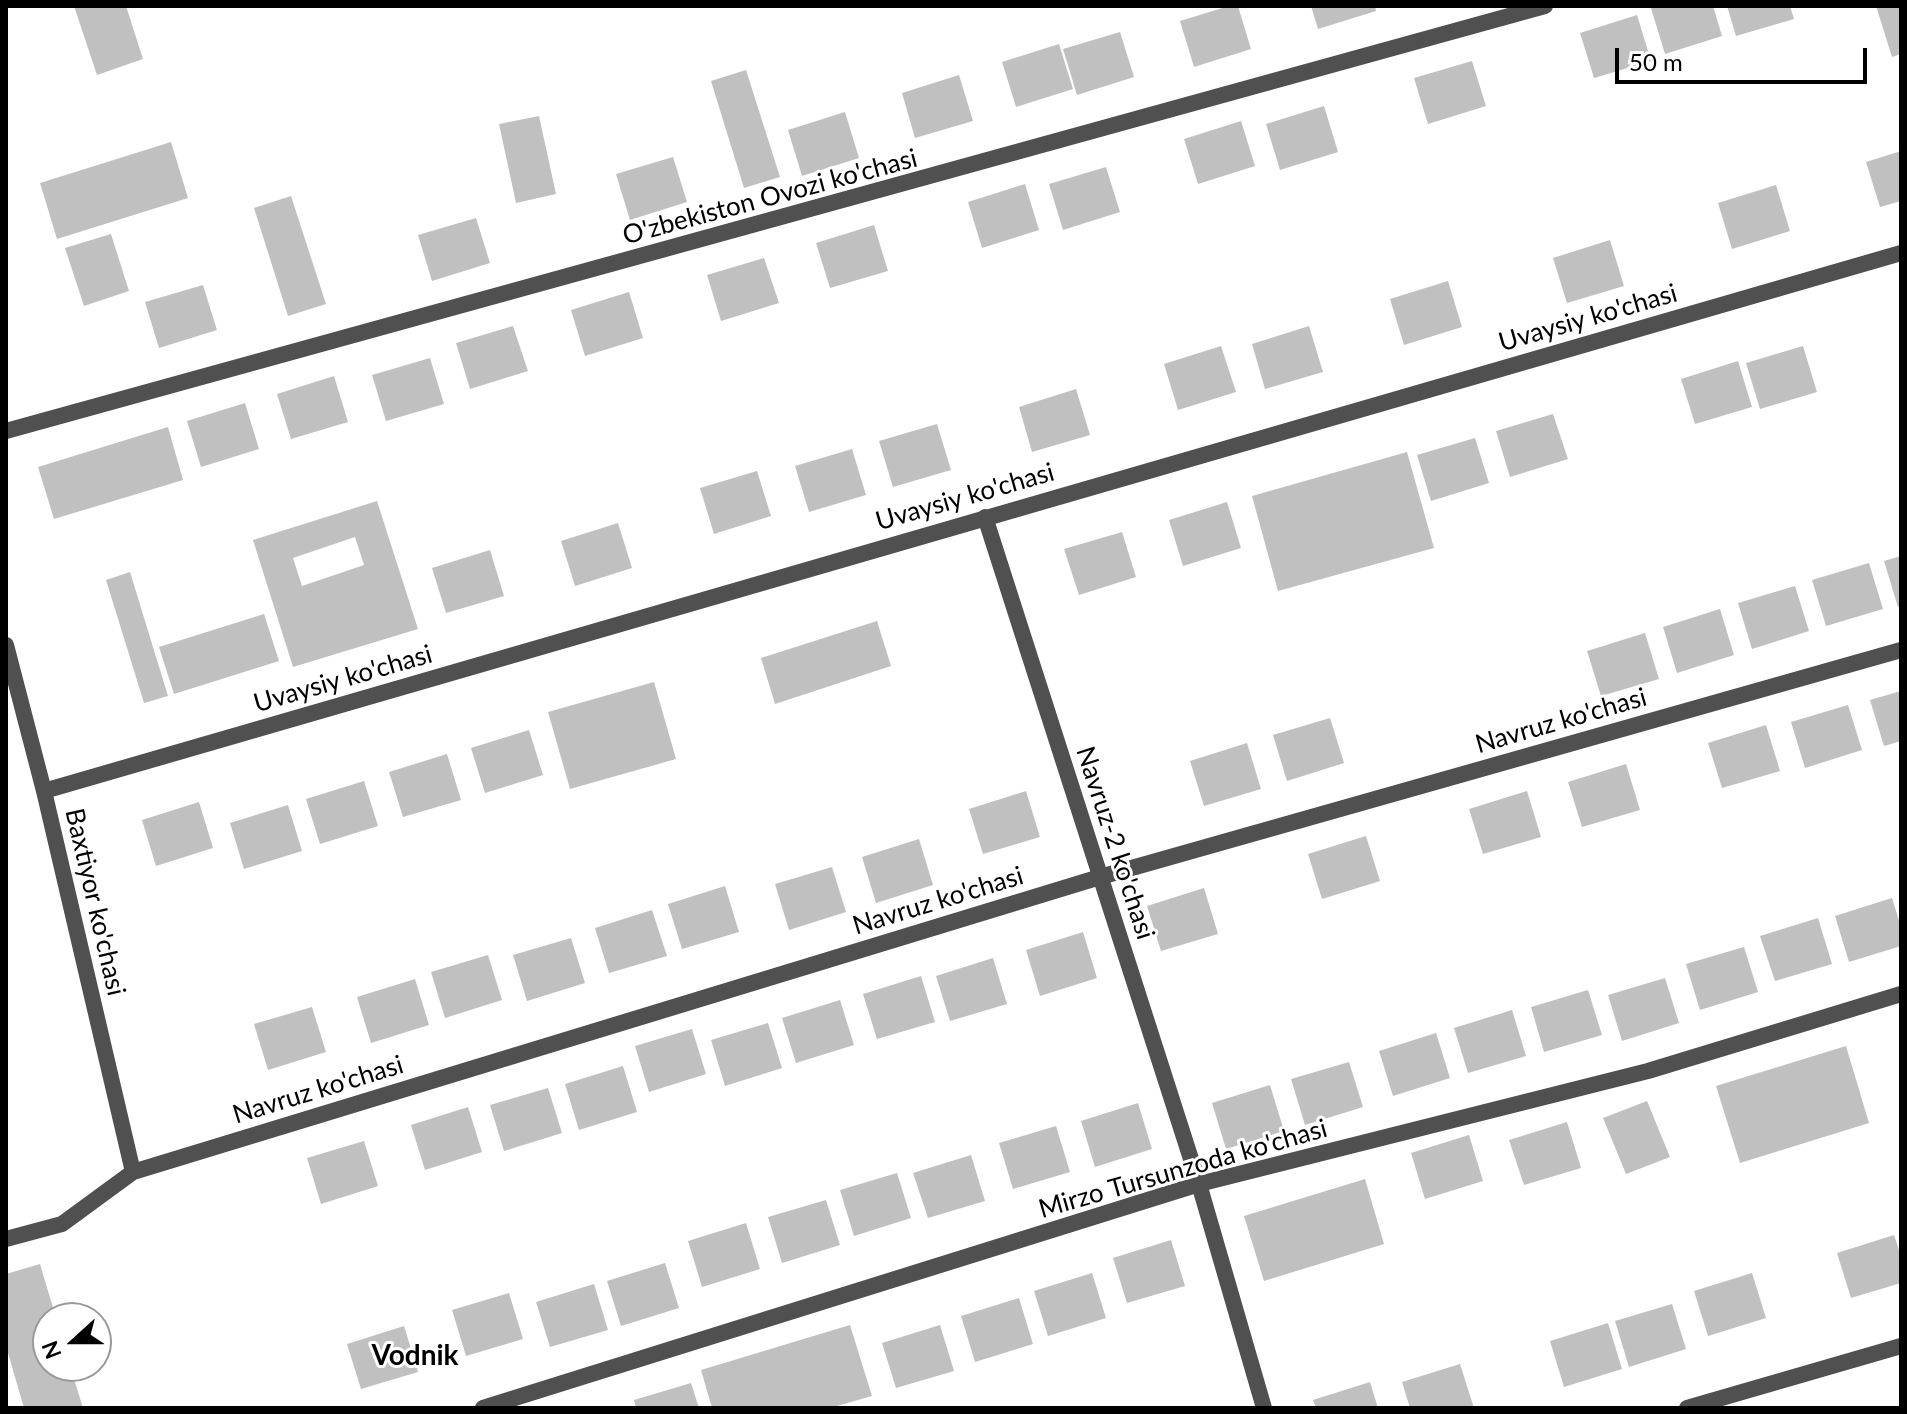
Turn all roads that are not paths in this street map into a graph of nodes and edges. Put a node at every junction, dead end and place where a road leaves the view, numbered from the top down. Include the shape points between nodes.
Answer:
1 (1545, 6) edge
2 (1901, 253) edge
3 (6, 431) edge
4 (985, 517) junction
5 (6, 645) edge
6 (1901, 650) edge
7 (44, 791) junction
8 (1100, 877) junction
9 (1901, 994) edge
10 (133, 1172) junction
11 (1199, 1184) junction
12 (6, 1239) edge
13 (1901, 1346) edge
14 (483, 1408) edge
15 (1264, 1408) edge
16 (1687, 1408) edge

1 - 3 street, O'zbekiston Ovozi ko'chasi
2 - 4 street, Uvaysiy ko'chasi
4 - 7 street, Uvaysiy ko'chasi
4 - 8 street, Navruz-2 ko'chasi
5 - 7 street, Baxtiyor ko'chasi
6 - 8 street, Navruz ko'chasi
7 - 10 street, Baxtiyor ko'chasi
8 - 10 street, Navruz ko'chasi
8 - 11 street, Navruz-2 ko'chasi
9 - 11 street, Mirzo Tursunzoda ko'chasi via 1648,1071
10 - 12 street, Navruz ko'chasi via 62,1224
11 - 14 street, Mirzo Tursunzoda ko'chasi
11 - 15 street, Navruz-2 ko'chasi
13 - 16 street

